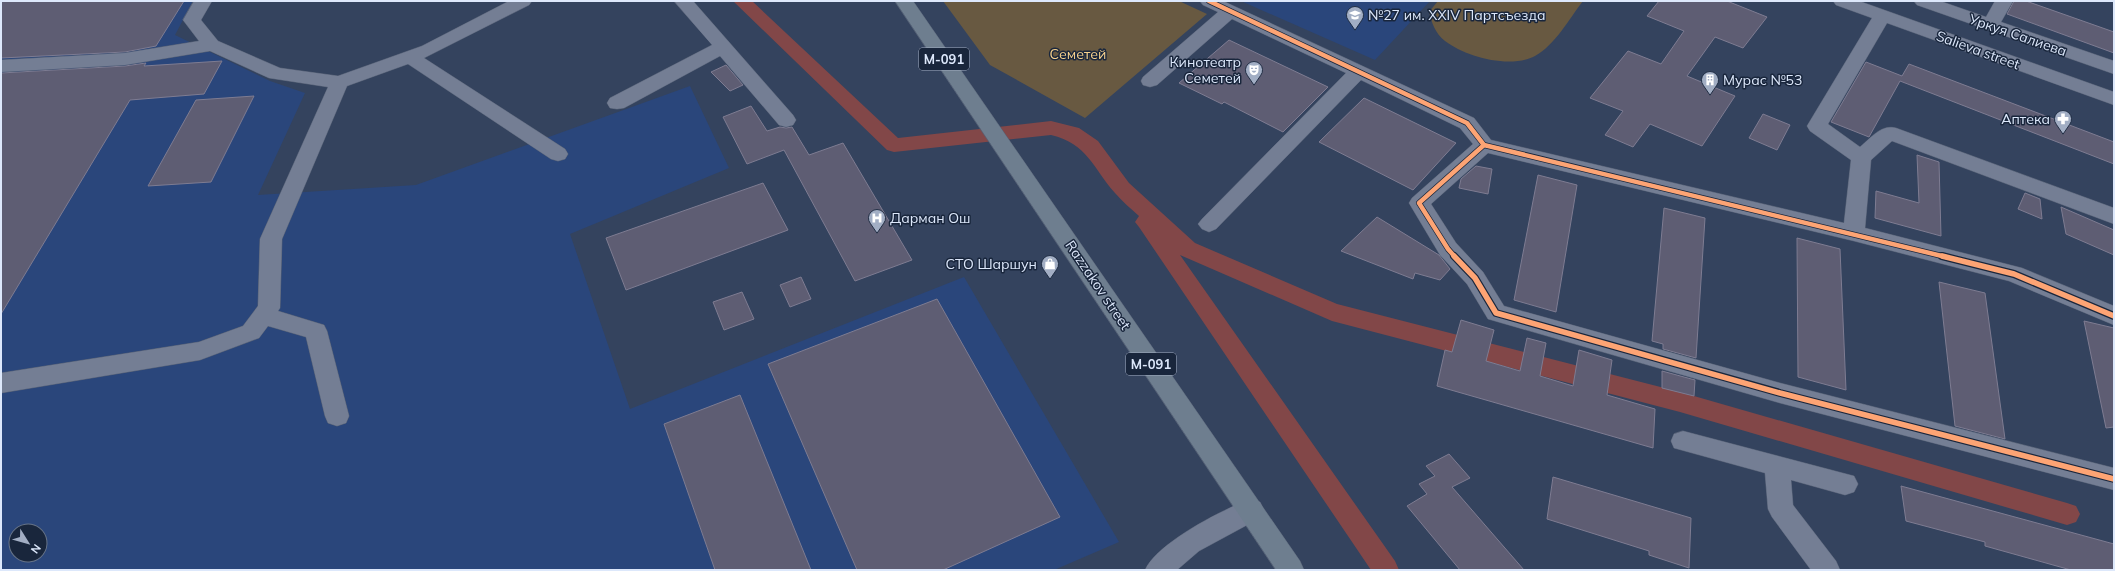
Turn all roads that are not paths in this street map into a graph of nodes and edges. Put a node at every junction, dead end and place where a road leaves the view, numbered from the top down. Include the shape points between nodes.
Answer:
1 (204, 1) edge
2 (523, 1) edge
3 (683, 1) edge
4 (904, 1) edge
5 (1208, 1) edge
6 (1842, 1) edge
7 (1923, 1) edge
8 (2004, 1) edge
9 (1230, 11) junction
10 (1882, 16) junction
11 (1991, 25) junction
12 (212, 46) junction
13 (723, 47) junction
14 (410, 57) junction
15 (1, 66) edge
16 (2114, 68) edge
17 (1357, 73) junction
18 (1150, 81) dead end
19 (339, 82) junction
20 (2114, 99) edge
21 (617, 103) dead end
22 (786, 120) dead end
23 (1484, 145) junction
24 (558, 154) dead end
25 (1861, 157) junction
26 (2114, 216) edge
27 (1209, 224) dead end
28 (1854, 233) junction
29 (263, 316) junction
30 (2114, 316) edge
31 (1, 383) edge
32 (337, 416) dead end
33 (1683, 441) dead end
34 (1777, 467) junction
35 (2114, 479) edge
36 (1845, 484) dead end
37 (1251, 510) junction
38 (1158, 570) edge
39 (1291, 570) edge
40 (1827, 570) edge

1 - 12 street via 192,20
2 - 14 street
3 - 13 street
4 - 37 main road, Razzakov street / М-091
5 - 9 street
6 - 10 street, Salieva street
7 - 11 street, Уркуя Салиева
8 - 11 street
9 - 17 street
9 - 18 street
10 - 20 street, Salieva street
10 - 25 street via 1817,126
11 - 16 street, Уркуя Салиева
12 - 15 street via 125,59
12 - 19 street via 276,74
13 - 21 street
13 - 22 street
14 - 19 street
14 - 24 street
17 - 23 street via 1467,123
17 - 27 street
19 - 29 street via 271,239 269,308
23 - 28 street
23 - 35 street via 1419,203 1448,249 1475,278 1496,313 1780,393
25 - 26 street via 1888,133
25 - 28 street
28 - 30 street via 2014,274
29 - 31 street via 250,332 200,351
29 - 32 street via 316,331
33 - 34 street
34 - 36 street
34 - 40 street via 1781,509
37 - 38 street via 1190,542
37 - 39 main road, Razzakov street / М-091

